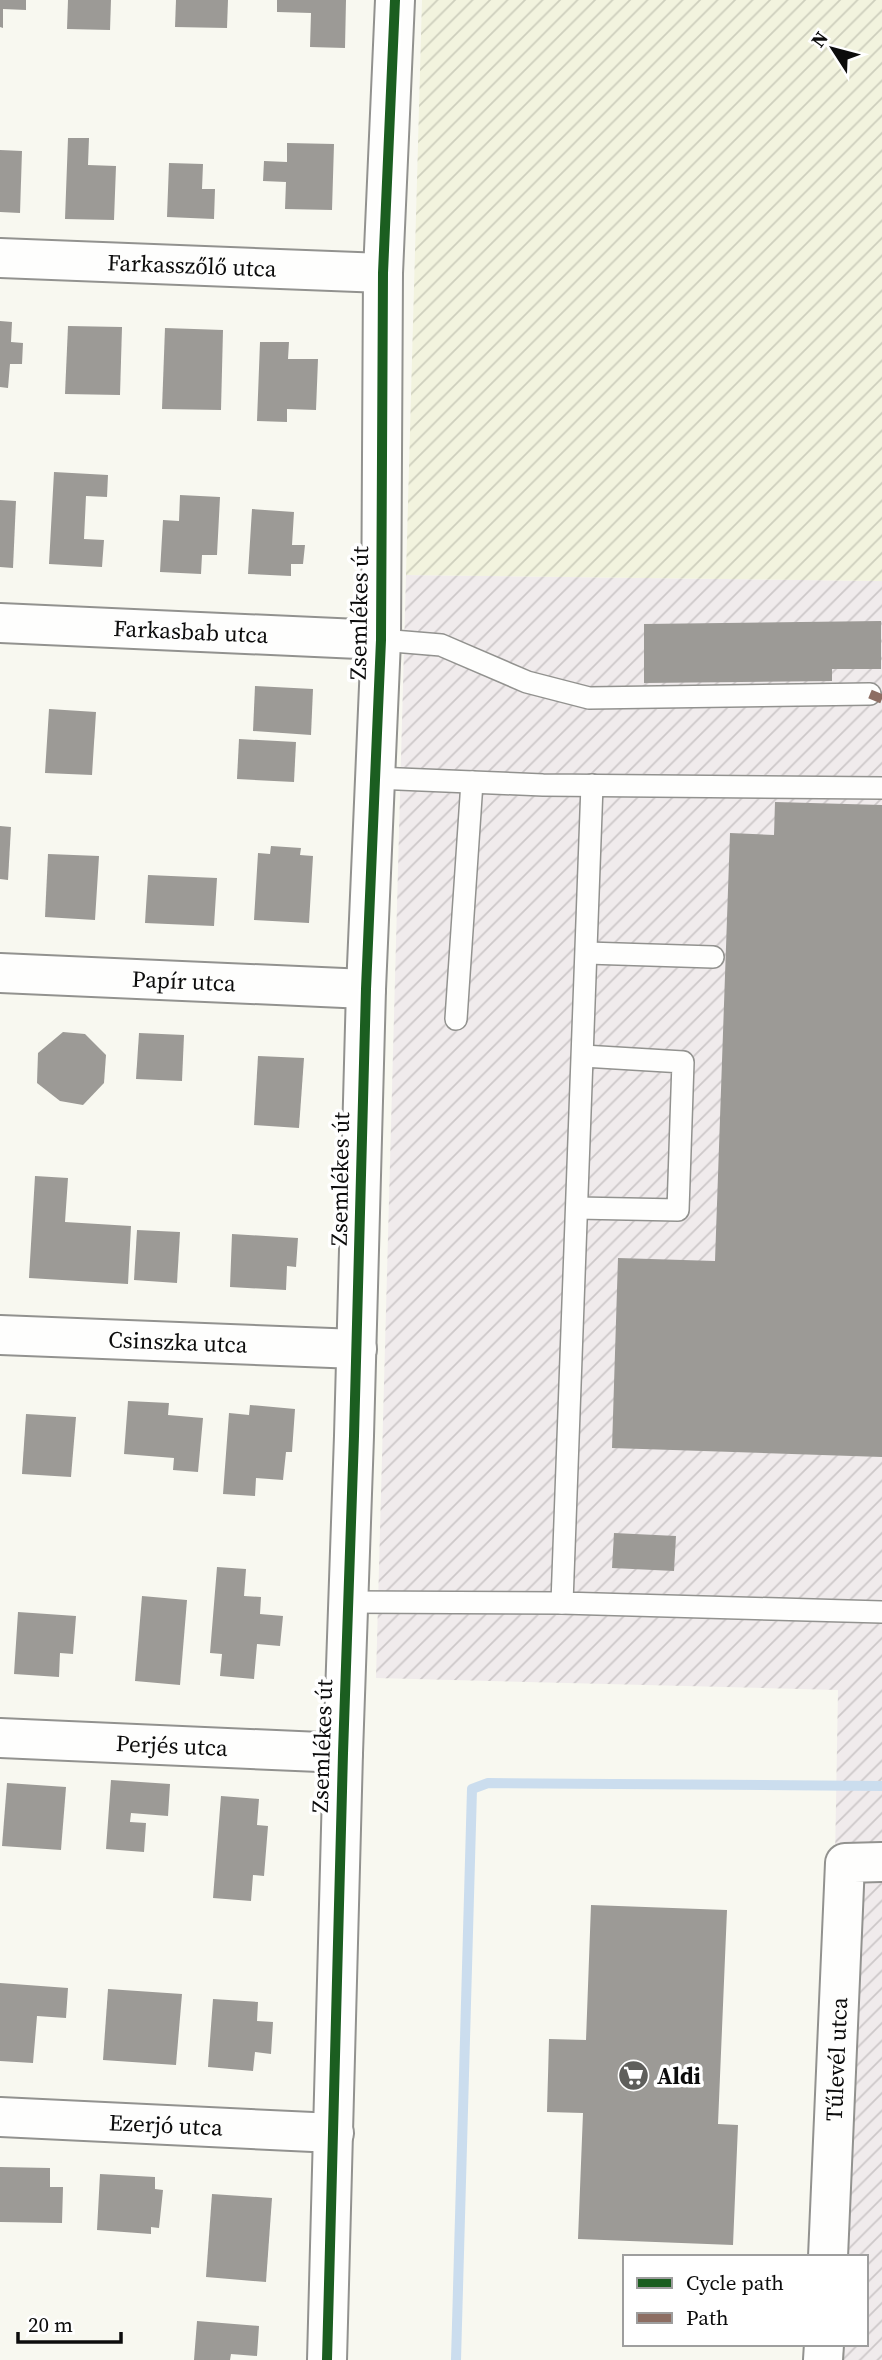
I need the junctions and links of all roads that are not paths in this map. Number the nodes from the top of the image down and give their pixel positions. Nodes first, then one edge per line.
1 (395, 0) edge
2 (0, 258) edge
3 (383, 273) junction
4 (0, 623) edge
5 (381, 640) junction
6 (870, 694) dead end
7 (375, 778) junction
8 (472, 782) junction
9 (592, 785) junction
10 (882, 788) edge
11 (587, 953) junction
12 (713, 957) dead end
13 (0, 973) edge
14 (366, 989) junction
15 (456, 1019) dead end
16 (583, 1056) junction
17 (577, 1208) junction
18 (0, 1335) edge
19 (357, 1349) junction
20 (348, 1602) junction
21 (562, 1603) junction
22 (882, 1612) edge
23 (0, 1738) edge
24 (342, 1753) junction
25 (864, 1863) edge
26 (0, 2117) edge
27 (334, 2133) junction
28 (828, 2255) edge
29 (327, 2360) edge

1 - 3 street, Zsemlékes út
2 - 3 street, Farkasszőlő utca
3 - 5 street, Zsemlékes út
4 - 5 street, Farkasbab utca
5 - 6 lane
5 - 7 street, Zsemlékes út
7 - 8 lane
7 - 14 street, Zsemlékes út
8 - 9 lane
8 - 15 lane
9 - 10 lane
9 - 11 lane
11 - 12 lane
11 - 16 lane
13 - 14 street, Papír utca
14 - 19 street, Zsemlékes út
16 - 17 lane
16 - 17 lane
17 - 21 lane
18 - 19 street, Csinszka utca
19 - 20 street, Zsemlékes út
20 - 21 lane
20 - 24 street, Zsemlékes út
21 - 22 lane
23 - 24 street, Perjés utca
24 - 27 street, Zsemlékes út
25 - 28 street, Tűlevél utca
26 - 27 street, Ezerjó utca
27 - 29 street, Zsemlékes út

